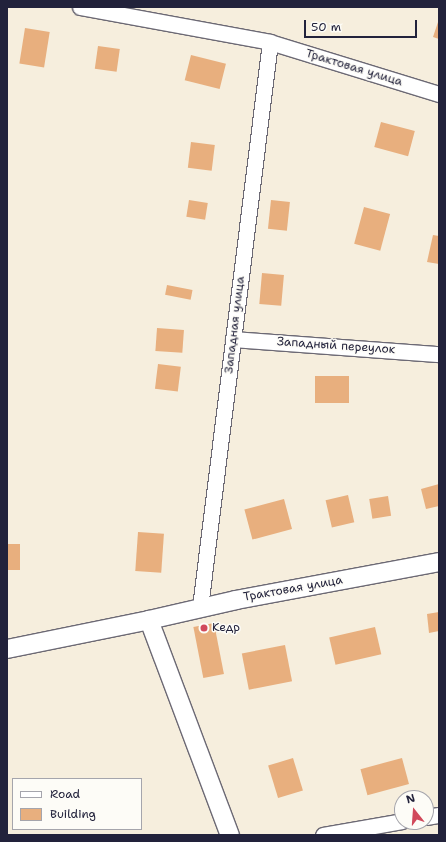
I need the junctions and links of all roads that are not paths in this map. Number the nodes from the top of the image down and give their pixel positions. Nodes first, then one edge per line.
1 (80, 7) edge
2 (270, 42) junction
3 (439, 94) edge
4 (233, 338) junction
5 (439, 354) edge
6 (439, 562) edge
7 (200, 607) junction
8 (148, 620) junction
9 (7, 649) edge
10 (394, 823) edge
11 (230, 835) edge
12 (323, 835) edge

1 - 2 street, Трактовая улица
2 - 3 street, Трактовая улица
2 - 4 street, Западная улица
4 - 5 street, Западный переулок
4 - 7 street, Западная улица
6 - 7 street, Трактовая улица
7 - 8 street, Трактовая улица
8 - 9 street, Трактовая улица
8 - 11 street
10 - 12 street

